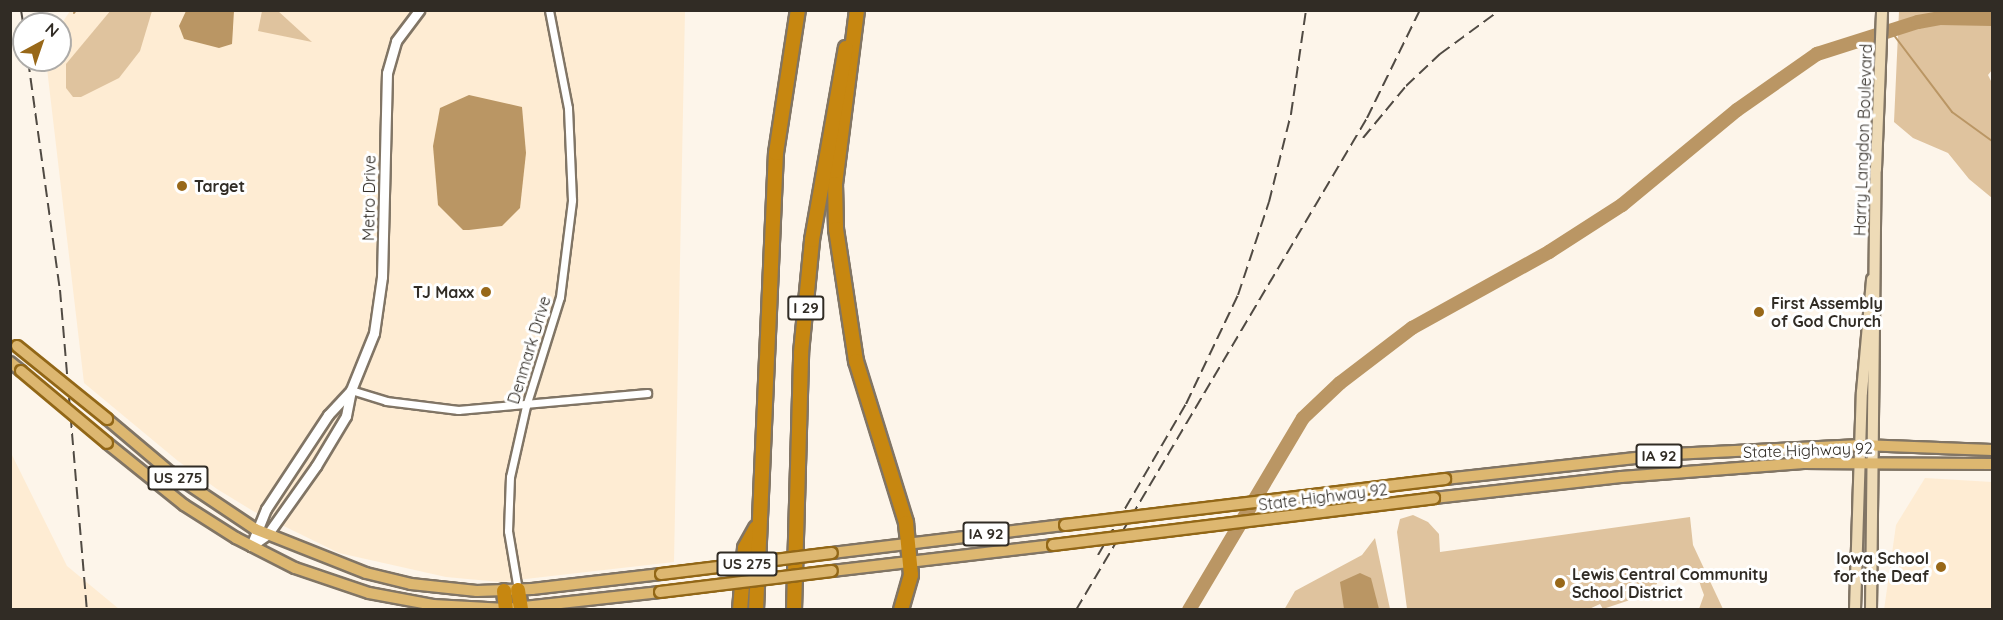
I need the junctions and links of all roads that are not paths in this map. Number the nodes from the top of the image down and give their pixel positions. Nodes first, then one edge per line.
1 (418, 10) edge
2 (549, 10) edge
3 (790, 10) edge
4 (798, 10) edge
5 (856, 10) edge
6 (1882, 10) edge
7 (792, 45) junction
8 (1875, 270) junction
9 (14, 343) edge
10 (10, 362) edge
11 (351, 390) junction
12 (647, 393) dead end
13 (526, 406) junction
14 (1861, 445) junction
15 (1874, 445) junction
16 (1992, 450) edge
17 (1859, 462) junction
18 (1874, 462) junction
19 (1992, 464) edge
20 (758, 524) junction
21 (255, 529) junction
22 (267, 535) junction
23 (908, 544) junction
24 (252, 546) junction
25 (909, 561) junction
26 (511, 590) junction
27 (513, 609) edge
28 (740, 609) edge
29 (756, 609) edge
30 (794, 609) edge
31 (901, 609) edge
32 (1855, 609) edge
33 (1871, 609) edge

1 - 11 street, Metro Drive
2 - 13 street, Denmark Drive
3 - 7 highway
4 - 7 highway, I 29
5 - 23 highway
5 - 30 highway, I 29
6 - 8 main road, Harry Langdon Boulevard
7 - 20 highway, I 29
8 - 14 main road, Harry Langdon Boulevard
8 - 15 main road, Harry Langdon Boulevard
9 - 21 main road, US 275, bridge
10 - 24 main road, US 275, bridge
11 - 13 street
11 - 21 street, Metro Drive
11 - 22 street, Metro Drive
12 - 13 street
13 - 26 street, Denmark Drive
14 - 15 main road, State Highway 92 / IA 92
14 - 17 main road, Harry Langdon Boulevard
14 - 23 main road, State Highway 92 / IA 92, bridge
15 - 16 main road, State Highway 92 / IA 92
15 - 18 main road, Harry Langdon Boulevard
17 - 18 main road, State Highway 92 / IA 92
17 - 25 main road, State Highway 92 / IA 92, bridge
17 - 32 main road, Harry Langdon Boulevard
18 - 19 main road, State Highway 92 / IA 92
18 - 33 main road, Harry Langdon Boulevard
20 - 28 highway
20 - 29 highway, I 29
21 - 22 main road, US 275
21 - 24 street, Metro Drive
22 - 24 street, Metro Drive
22 - 26 main road, US 275
23 - 25 highway
23 - 26 main road, State Highway 92 / US 275, bridge
24 - 27 main road, US 275
25 - 27 main road, State Highway 92 / IA 92, bridge
25 - 31 highway
26 - 27 highway

